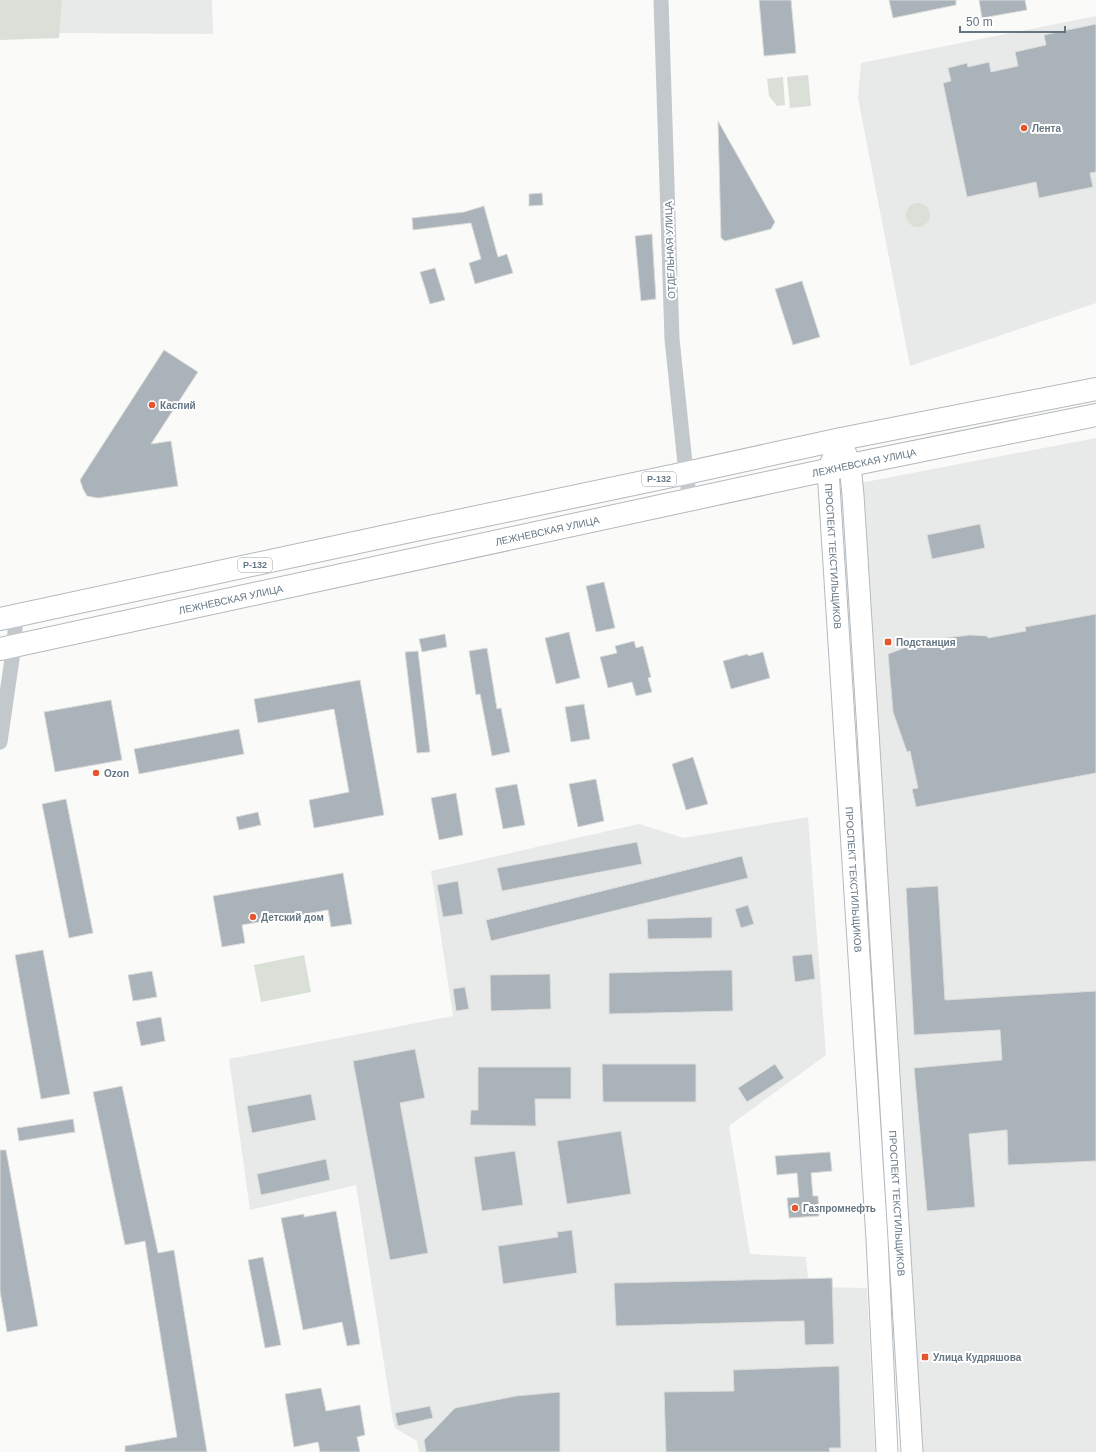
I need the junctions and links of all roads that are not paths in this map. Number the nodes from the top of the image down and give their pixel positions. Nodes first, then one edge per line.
1 (661, 0) edge
2 (1096, 389) edge
3 (1096, 415) edge
4 (841, 439) junction
5 (850, 465) junction
6 (828, 470) junction
7 (686, 473) junction
8 (690, 500) junction
9 (8, 618) edge
10 (7, 647) edge
11 (0, 742) edge
12 (887, 1452) edge
13 (912, 1452) edge

1 - 7 street, ОТДЕЛЬНАЯ УЛИЦА
2 - 4 highway, Р-132
3 - 5 highway, ЛЕЖНЕВСКАЯ УЛИЦА
4 - 5 main road, ПРОСПЕКТ ТЕКСТИЛЬЩИКОВ
4 - 6 main road, ПРОСПЕКТ ТЕКСТИЛЬЩИКОВ
4 - 7 highway, Р-132
5 - 6 highway, ЛЕЖНЕВСКАЯ УЛИЦА
5 - 13 main road, ПРОСПЕКТ ТЕКСТИЛЬЩИКОВ
6 - 8 highway, ЛЕЖНЕВСКАЯ УЛИЦА
6 - 12 main road, ПРОСПЕКТ ТЕКСТИЛЬЩИКОВ
7 - 8 street, ОТДЕЛЬНАЯ УЛИЦА
7 - 9 highway, Р-132
8 - 10 highway, ЛЕЖНЕВСКАЯ УЛИЦА
9 - 10 street
10 - 11 street

